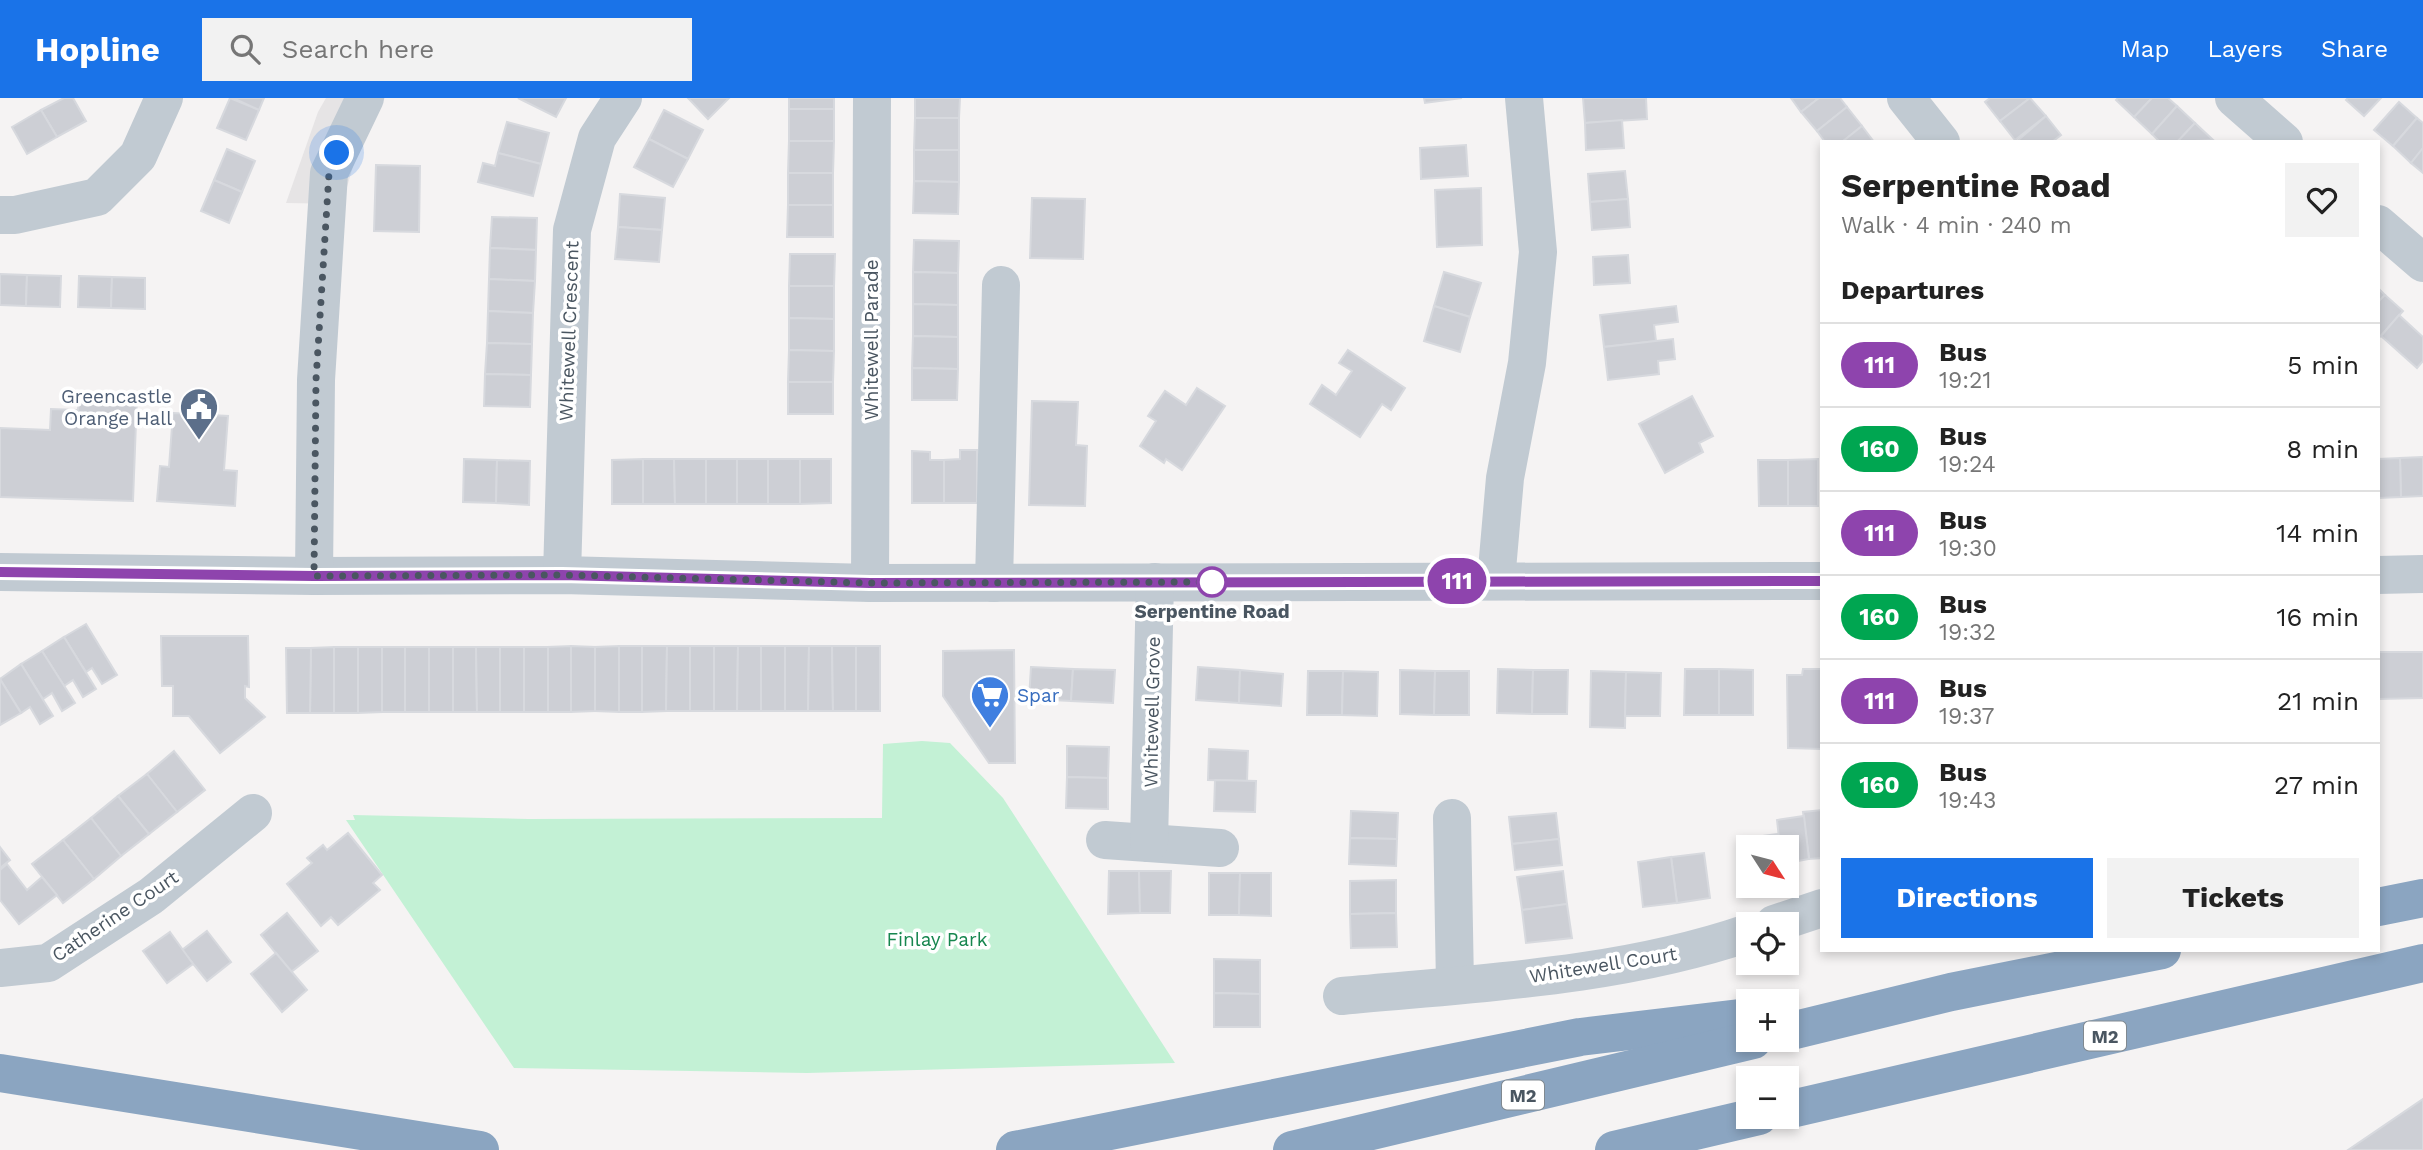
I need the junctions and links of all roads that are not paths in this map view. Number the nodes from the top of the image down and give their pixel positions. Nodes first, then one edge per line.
1 (164, 98) edge
2 (365, 98) edge
3 (623, 98) edge
4 (872, 98) edge
5 (1524, 98) edge
6 (1906, 98) edge
7 (2234, 98) edge
8 (1939, 140) edge
9 (2282, 140) edge
10 (0, 215) edge
11 (2380, 227) edge
12 (2423, 263) edge
13 (1001, 285) dead end
14 (0, 572) edge
15 (2423, 574) edge
16 (562, 575) junction
17 (2380, 575) edge
18 (314, 576) junction
19 (1496, 581) junction
20 (1820, 581) edge
21 (1155, 582) junction
22 (870, 583) junction
23 (994, 583) junction
24 (253, 813) dead end
25 (1452, 818) dead end
26 (1105, 839) dead end
27 (1149, 843) junction
28 (1220, 848) dead end
29 (2423, 898) edge
30 (2380, 907) edge
31 (1820, 909) edge
32 (1799, 916) edge
33 (1736, 937) edge
34 (2151, 952) edge
35 (2423, 963) edge
36 (0, 968) edge
37 (1455, 985) junction
38 (1951, 992) junction
39 (1342, 996) dead end
40 (1799, 1011) edge
41 (1736, 1018) edge
42 (1799, 1029) edge
43 (1736, 1044) edge
44 (0, 1073) edge
45 (1799, 1107) edge
46 (1736, 1121) edge
47 (480, 1150) edge
48 (1015, 1150) edge
49 (1292, 1150) edge
50 (1614, 1150) edge

1 - 10 street
2 - 18 street
3 - 16 street, Whitewell Crescent
4 - 22 street, Whitewell Parade
5 - 19 street
6 - 8 street
7 - 9 street
11 - 12 street
13 - 23 street
14 - 18 street
15 - 17 street
16 - 18 street
16 - 22 street
19 - 20 street
19 - 21 street
21 - 23 street
21 - 27 street, Whitewell Grove
22 - 23 street
24 - 36 street, Catherine Court
25 - 37 street
26 - 27 street
27 - 28 street
29 - 30 highway
31 - 32 street
33 - 37 street, Whitewell Court
34 - 38 highway
35 - 45 highway, M2
37 - 39 street, Whitewell Court
38 - 40 highway
38 - 42 highway
41 - 48 highway
43 - 49 highway, M2
44 - 47 highway
46 - 50 highway

